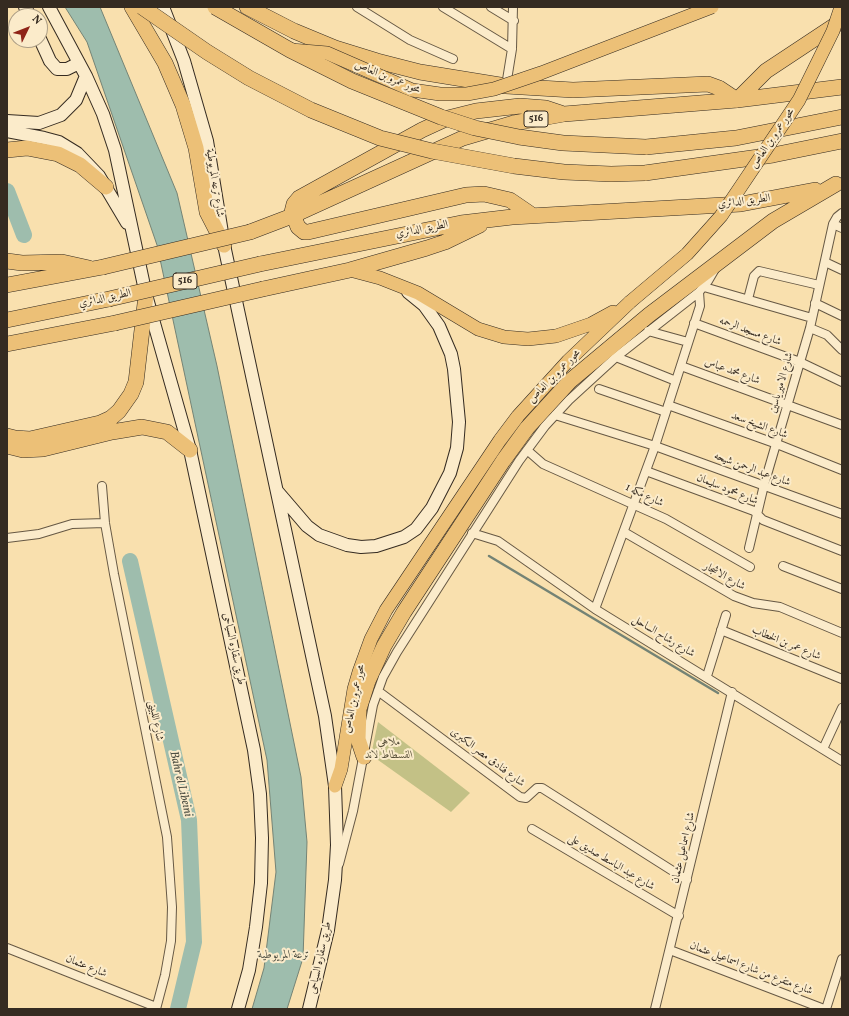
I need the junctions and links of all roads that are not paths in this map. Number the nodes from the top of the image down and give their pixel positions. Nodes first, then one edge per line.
1 (49, 7) edge
2 (132, 7) edge
3 (142, 7) edge
4 (163, 7) edge
5 (215, 7) edge
6 (247, 7) edge
7 (357, 7) edge
8 (443, 7) edge
9 (491, 7) edge
10 (513, 7) edge
11 (712, 7) edge
12 (841, 7) edge
13 (842, 20) edge
14 (514, 21) junction
15 (44, 48) edge
16 (512, 49) junction
17 (290, 50) junction
18 (453, 59) dead end
19 (80, 63) junction
20 (86, 76) junction
21 (506, 86) junction
22 (842, 87) edge
23 (737, 100) junction
24 (564, 114) junction
25 (842, 117) edge
26 (7, 121) edge
27 (7, 131) edge
28 (842, 141) edge
29 (7, 150) edge
30 (839, 183) edge
31 (106, 187) junction
32 (842, 213) edge
33 (532, 215) junction
34 (292, 216) junction
35 (492, 219) junction
36 (833, 224) junction
37 (842, 228) edge
38 (133, 233) junction
39 (224, 245) junction
40 (7, 261) edge
41 (825, 262) junction
42 (717, 263) junction
43 (97, 268) junction
44 (350, 270) junction
45 (842, 270) edge
46 (393, 283) junction
47 (7, 285) edge
48 (819, 285) junction
49 (702, 290) junction
50 (146, 295) junction
51 (748, 299) junction
52 (630, 302) junction
53 (815, 303) junction
54 (842, 316) edge
55 (812, 318) junction
56 (7, 320) edge
57 (694, 323) junction
58 (810, 328) junction
59 (648, 331) junction
60 (688, 342) junction
61 (9, 345) edge
62 (842, 350) edge
63 (616, 357) junction
64 (800, 362) junction
65 (250, 363) joint
66 (681, 366) junction
67 (676, 381) junction
68 (842, 382) edge
69 (599, 389) dead end
70 (788, 404) junction
71 (667, 408) junction
72 (555, 415) junction
73 (842, 425) edge
74 (7, 436) edge
75 (776, 444) junction
76 (7, 446) edge
77 (655, 446) junction
78 (190, 450) junction
79 (527, 450) junction
80 (842, 470) edge
81 (646, 471) junction
82 (764, 485) junction
83 (102, 486) dead end
84 (276, 490) junction
85 (634, 504) junction
86 (757, 514) junction
87 (842, 514) edge
88 (105, 523) junction
89 (624, 532) junction
90 (472, 534) junction
91 (7, 538) edge
92 (749, 548) dead end
93 (842, 551) edge
94 (783, 566) dead end
95 (750, 567) dead end
96 (842, 589) edge
97 (596, 609) junction
98 (726, 615) dead end
99 (721, 630) junction
100 (842, 633) edge
101 (707, 676) junction
102 (842, 679) edge
103 (378, 691) junction
104 (732, 692) junction
105 (842, 708) edge
106 (822, 749) junction
107 (364, 757) junction
108 (842, 761) edge
109 (335, 786) junction
110 (532, 829) dead end
111 (335, 880) junction
112 (687, 880) junction
113 (679, 916) junction
114 (7, 948) edge
115 (670, 950) junction
116 (842, 959) edge
117 (156, 1008) edge
118 (658, 1008) edge
119 (238, 1009) edge
120 (309, 1009) edge
121 (825, 1009) edge

1 - 19 main road
2 - 39 highway
3 - 28 highway, bridge
4 - 39 main road, شارع ترعه المريوطية
5 - 17 highway, 516, bridge
6 - 21 highway
7 - 18 street
8 - 16 street
9 - 14 street
10 - 14 street
11 - 17 main road, محور عمرو بن العاص, bridge
12 - 52 main road, محور عمرو بن العاص, bridge
13 - 23 highway
14 - 16 street
15 - 19 main road
16 - 21 street
17 - 25 highway, 516, bridge
19 - 20 main road
20 - 26 main road
20 - 38 main road
21 - 23 highway
22 - 23 highway, 516
23 - 24 highway, 516
24 - 34 highway, 516
24 - 34 highway
27 - 31 main road
29 - 31 highway
30 - 33 highway, الطريق الدائري / 516
30 - 42 highway
31 - 38 main road
32 - 36 street
33 - 34 highway
33 - 35 highway, الطريق الدائري / 516
34 - 43 highway, 516, bridge
35 - 44 highway
35 - 56 highway, الطريق الدائري / 516, bridge
36 - 37 street
36 - 41 street, شارع الامير ياسين
38 - 50 main road
39 - 65 main road, شارع ترعه المريوطية
40 - 43 highway
41 - 45 street
41 - 48 street, شارع الامير ياسين
42 - 49 street
42 - 107 highway
43 - 47 highway, 516
44 - 46 main road
44 - 61 highway, bridge
46 - 52 main road
46 - 84 main road
48 - 51 street
48 - 53 street, شارع الامير ياسين
49 - 51 street
49 - 57 street
49 - 59 street
50 - 74 highway
50 - 78 main road, طريق سقاره السياحى
51 - 55 street
52 - 109 main road, محور عمرو بن العاص
53 - 54 street
53 - 55 street, شارع الامير ياسين
55 - 58 street, شارع الامير ياسين
57 - 60 street
57 - 64 street, شارع مسجد الرحمه
58 - 62 street
58 - 64 street, شارع الامير ياسين
59 - 60 street
59 - 63 street
60 - 66 street
63 - 67 street
63 - 72 street
64 - 68 street, شارع مسجد الرحمه
64 - 70 street, شارع الامير ياسين
65 - 84 main road, طريق سقاره السياحى
66 - 67 street
66 - 70 street, شارع محمد عباس
67 - 71 street
69 - 71 street
70 - 73 street, شارع محمد عباس
70 - 75 street, شارع الامير ياسين
71 - 75 street, شارع الشيخ سعد
71 - 77 street
72 - 77 street
72 - 79 street
75 - 80 street, شارع الشيخ سعد
75 - 82 street, شارع الامير ياسين
76 - 78 highway
77 - 81 street
77 - 82 street, شارع عبد الرحمن شيحه
78 - 119 main road, طريق سقاره السياحى
79 - 85 street, شارع مكه 1
79 - 90 street
81 - 85 street
81 - 86 street, شارع محمود سليمان
82 - 86 street, شارع الامير ياسين
82 - 87 street, شارع عبد الرحمن شيحه
83 - 88 street, شارع اللبينى
84 - 109 main road, طريق سقاره السياحى
85 - 89 street
85 - 95 street, شارع مكه 1
86 - 92 street, شارع الامير ياسين
86 - 93 street, شارع محمود سليمان
88 - 91 street
88 - 117 street, شارع اللبينى
89 - 97 street
89 - 100 street, شارع الاشجار
90 - 97 street, شارع رشاح الساحل
90 - 103 street
94 - 96 street
97 - 101 street, شارع رشاح الساحل
98 - 99 street
99 - 101 street
99 - 102 street, شارع عمر بن الخطاب
101 - 104 street, شارع رشاح الساحل
103 - 107 street
103 - 112 street, شارع فنادق مصر الكبرى
104 - 106 street, شارع رشاح الساحل
104 - 112 street, شارع اسماعيل عثمان
105 - 106 street
106 - 108 street, شارع رشاح الساحل
107 - 111 street
109 - 111 main road, طريق سقاره السياحى
110 - 113 street, شارع عبد الباسط صديق على
111 - 120 main road, طريق سقاره السياحى
112 - 113 street, شارع اسماعيل عثمان
113 - 115 street, شارع اسماعيل عثمان
114 - 117 street, شارع عثمان
115 - 118 street, شارع اسماعيل عثمان
115 - 121 street, شارع متفرع من شارع اسماعيل عثمان
116 - 121 street

